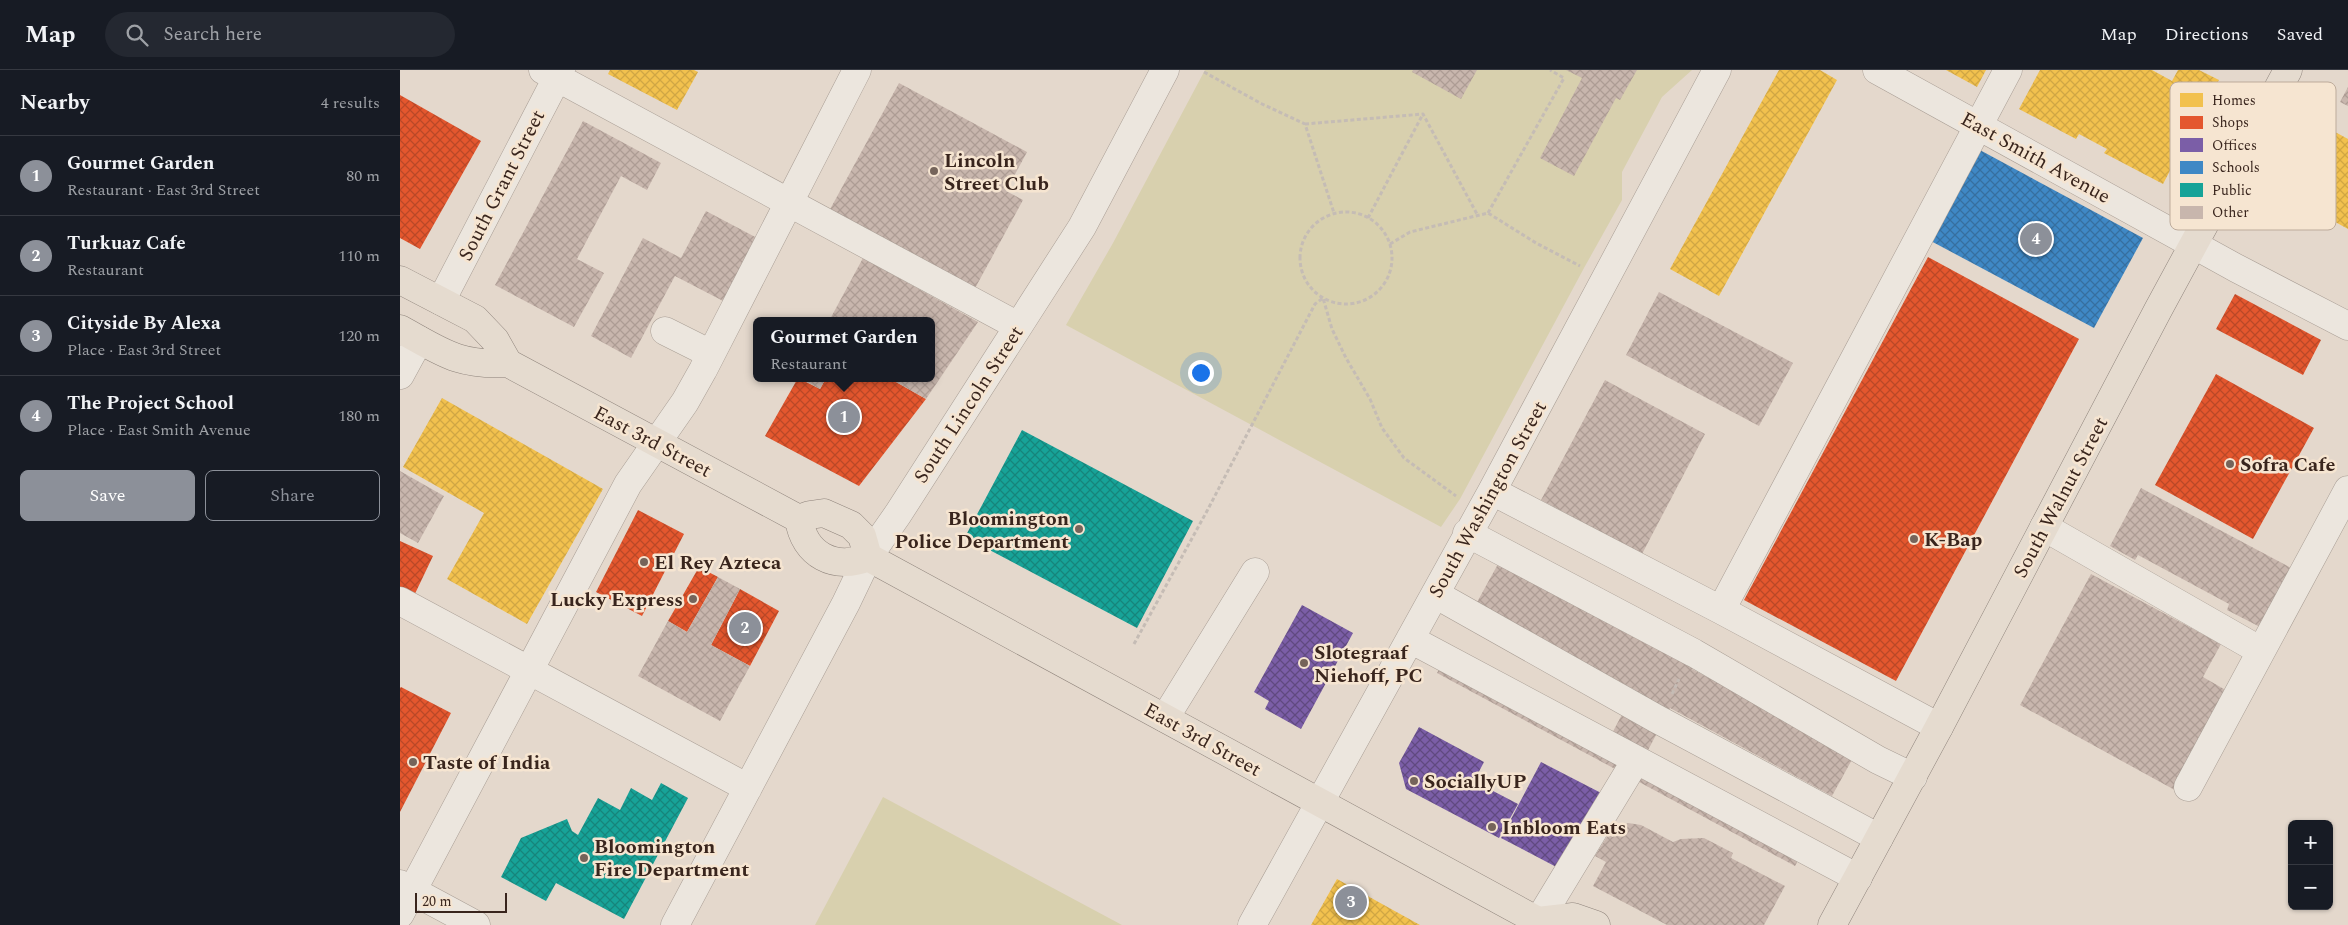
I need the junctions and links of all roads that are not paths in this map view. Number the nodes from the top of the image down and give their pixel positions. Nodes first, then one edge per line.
1 (857, 70) edge
2 (1165, 70) edge
3 (1717, 70) edge
4 (1877, 70) edge
5 (2008, 70) edge
6 (2288, 70) edge
7 (553, 73) edge
8 (2282, 82) edge
9 (1978, 124) junction
10 (791, 202) junction
11 (2202, 230) edge
12 (2194, 245) junction
13 (400, 280) edge
14 (441, 301) junction
15 (1018, 326) junction
16 (2348, 326) edge
17 (665, 331) dead end
18 (410, 334) edge
19 (711, 354) junction
20 (508, 362) junction
21 (400, 375) edge
22 (657, 443) junction
23 (2348, 490) edge
24 (1480, 512) junction
25 (799, 519) junction
26 (2044, 527) junction
27 (868, 557) junction
28 (1255, 572) dead end
29 (1435, 594) junction
30 (400, 601) edge
31 (1721, 610) junction
32 (1410, 639) junction
33 (2261, 651) junction
34 (530, 670) junction
35 (1165, 718) junction
36 (1940, 727) junction
37 (1636, 760) junction
38 (1913, 777) junction
39 (748, 788) junction
40 (2188, 788) dead end
41 (1318, 802) junction
42 (1880, 838) junction
43 (1858, 878) junction
44 (404, 896) edge
45 (1538, 924) edge
46 (476, 925) edge
47 (675, 925) edge
48 (1252, 925) edge
49 (1596, 925) edge
50 (1832, 925) edge

1 - 10 street
2 - 15 street, South Lincoln Street
3 - 24 street, South Washington Street
4 - 9 street, East Smith Avenue
5 - 9 street
6 - 8 main road, South Walnut Street
7 - 10 street
7 - 14 street, South Grant Street
9 - 12 street, East Smith Avenue
9 - 31 street
10 - 15 street
10 - 19 street
11 - 12 main road, South Walnut Street
12 - 16 street, East Smith Avenue
12 - 26 main road, South Walnut Street
13 - 14 main road
14 - 20 main road
15 - 27 street, South Lincoln Street
17 - 19 street
18 - 20 main road
18 - 21 street
19 - 22 street
20 - 22 main road, East 3rd Street
22 - 25 main road, East 3rd Street
22 - 34 street
23 - 33 street
24 - 29 street, South Washington Street
24 - 31 street
24 - 38 street
25 - 27 main road
25 - 27 main road
26 - 33 street
26 - 36 main road, South Walnut Street
27 - 35 main road, East 3rd Street
27 - 39 street, South Lincoln Street
28 - 35 street
29 - 32 street, South Washington Street
29 - 42 street
30 - 34 street
31 - 36 street
32 - 37 street
32 - 41 street, South Washington Street
33 - 40 street
34 - 39 street
34 - 44 street
35 - 41 main road, East 3rd Street
36 - 38 main road, South Walnut Street
37 - 43 street
37 - 45 street
38 - 42 main road, South Walnut Street
39 - 47 street, South Lincoln Street
41 - 45 main road, East 3rd Street
41 - 48 street, South Washington Street
42 - 43 main road, South Walnut Street
43 - 50 main road, South Walnut Street
44 - 46 street
45 - 49 main road

